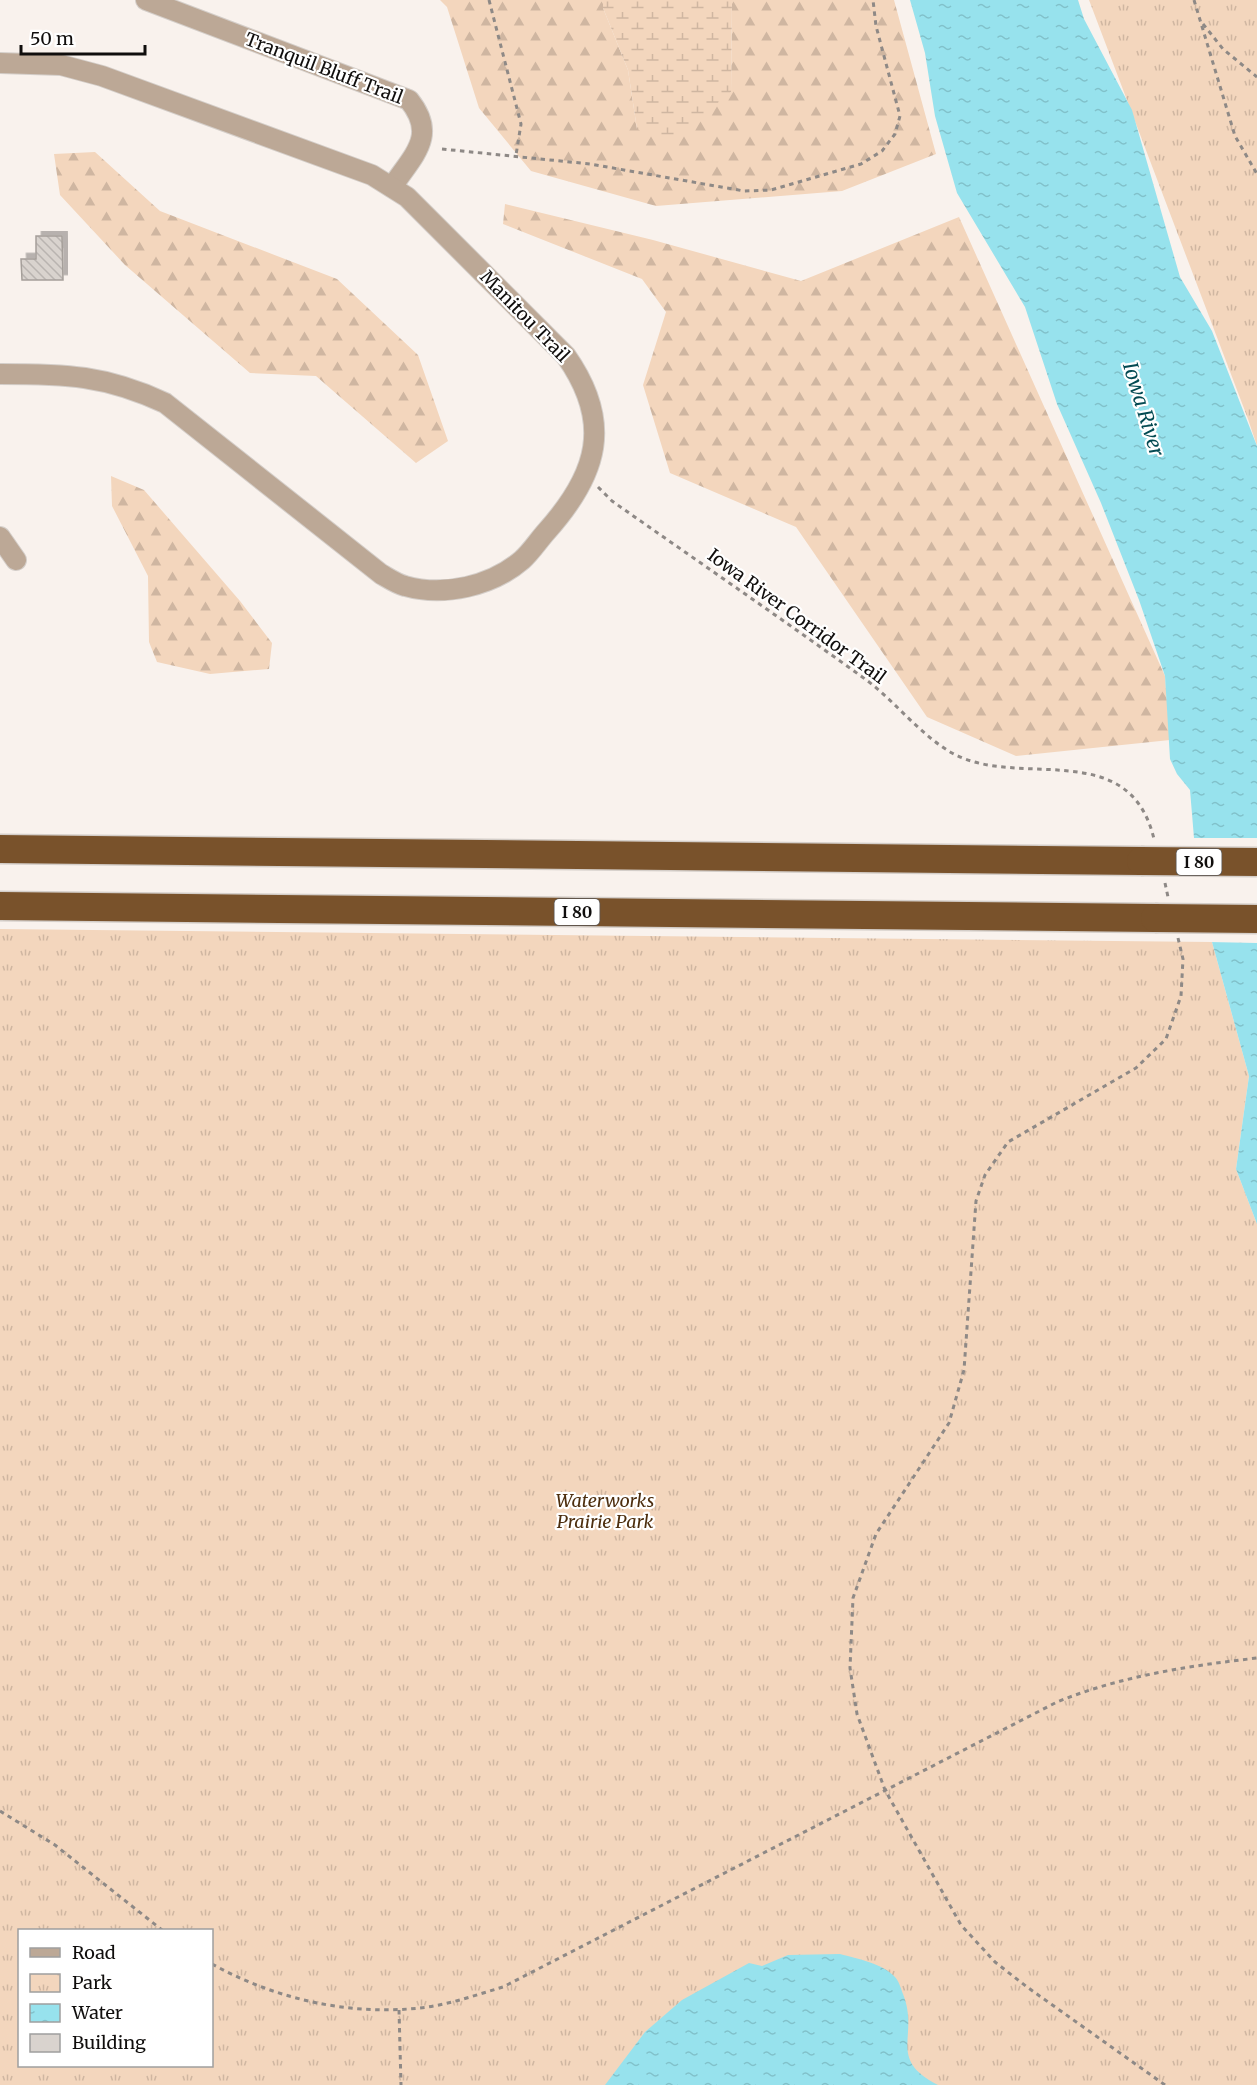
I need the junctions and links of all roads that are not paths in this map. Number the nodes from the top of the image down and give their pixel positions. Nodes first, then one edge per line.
1 (146, 0) edge
2 (0, 63) edge
3 (392, 187) junction
4 (0, 374) edge
5 (0, 537) edge
6 (16, 560) dead end
7 (0, 849) edge
8 (1257, 862) edge
9 (0, 906) edge
10 (1257, 919) edge

1 - 3 street, Tranquil Bluff Trail
2 - 3 street, Manitou Trail
3 - 4 street, Manitou Trail
5 - 6 street
7 - 8 highway, I 80, bridge
9 - 10 highway, I 80, bridge

